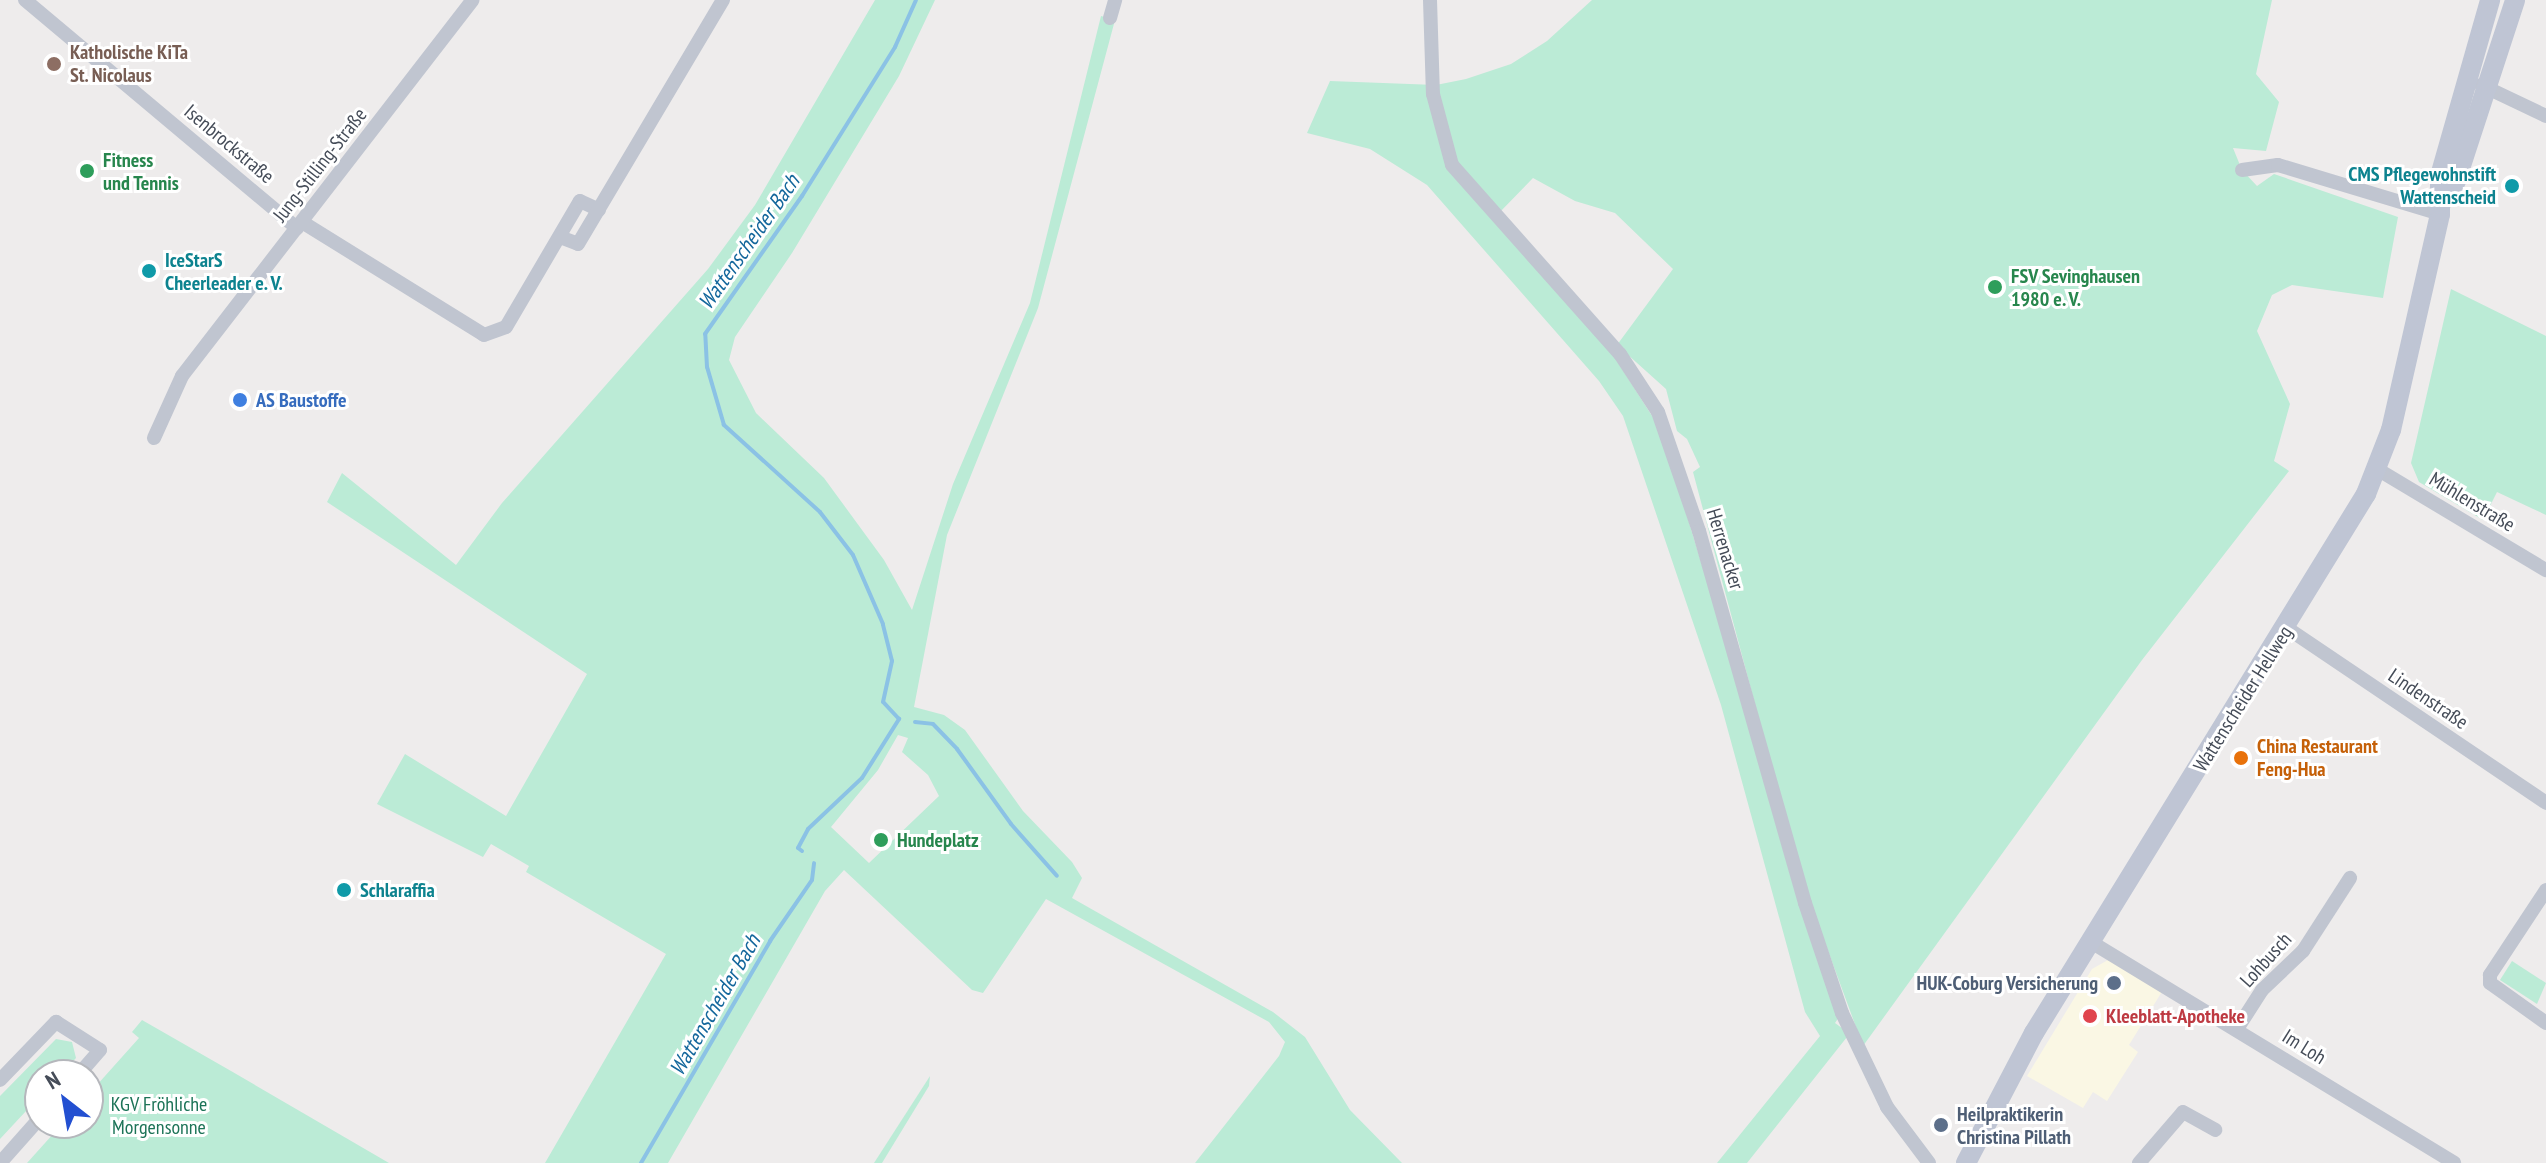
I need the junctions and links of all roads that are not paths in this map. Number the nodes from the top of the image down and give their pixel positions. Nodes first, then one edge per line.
1 (25, 0) edge
2 (473, 0) edge
3 (723, 0) edge
4 (1115, 0) edge
5 (1430, 0) edge
6 (2490, 0) edge
7 (2515, 0) edge
8 (1110, 18) dead end
9 (2475, 83) junction
10 (2546, 116) edge
11 (2242, 170) dead end
12 (2441, 208) junction
13 (300, 225) junction
14 (154, 438) dead end
15 (2377, 469) junction
16 (2546, 570) edge
17 (2287, 628) junction
18 (2546, 803) edge
19 (2350, 878) dead end
20 (2546, 890) edge
21 (2091, 942) junction
22 (2546, 1023) edge
23 (2237, 1029) junction
24 (92, 1059) edge
25 (0, 1080) edge
26 (2215, 1130) dead end
27 (24, 1136) edge
28 (1919, 1161) edge
29 (0, 1163) edge
30 (1966, 1163) edge
31 (2139, 1163) edge
32 (2454, 1163) edge

1 - 13 street, Isenbrockstraße
2 - 13 street, Jung-Stilling-Straße
3 - 13 street, Isenbrockstraße
4 - 8 street
5 - 28 street, Herrenacker
6 - 9 main road, Wattenscheider Hellweg
7 - 9 main road, Wattenscheider Hellweg
9 - 10 street
9 - 12 main road, Wattenscheider Hellweg
11 - 12 street
12 - 15 main road, Wattenscheider Hellweg
13 - 14 street, Jung-Stilling-Straße
15 - 16 street, Mühlenstraße
15 - 17 main road, Wattenscheider Hellweg
17 - 18 street, Lindenstraße
17 - 21 main road, Wattenscheider Hellweg
19 - 23 street, Lohbusch
20 - 22 street
21 - 23 street, Im Loh
21 - 30 main road, Wattenscheider Hellweg
23 - 32 street, Im Loh
24 - 25 street
26 - 31 street
27 - 29 street

